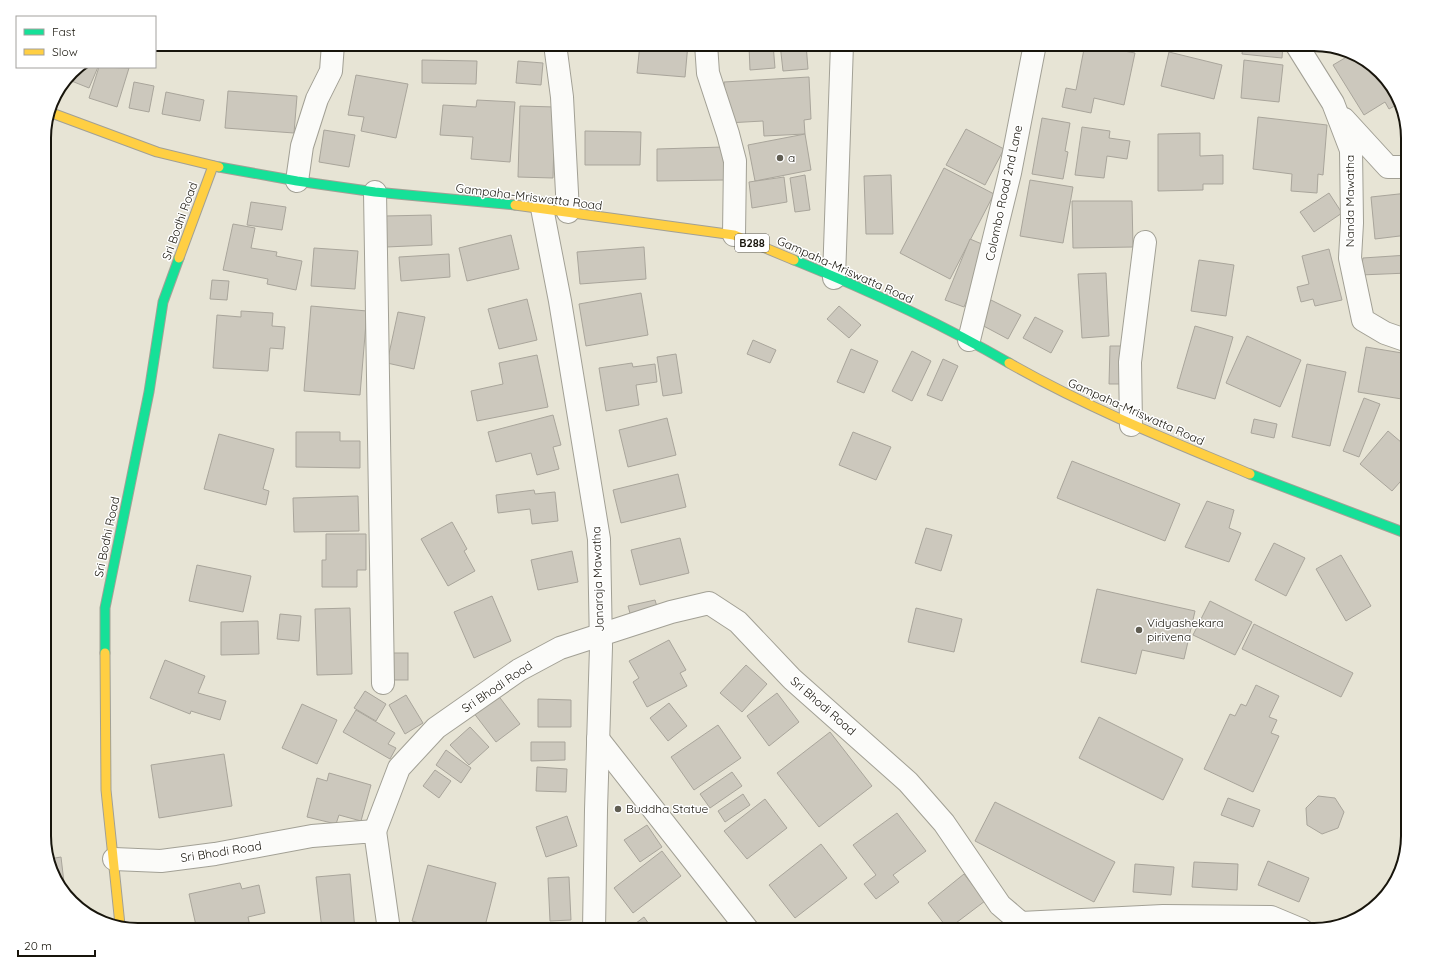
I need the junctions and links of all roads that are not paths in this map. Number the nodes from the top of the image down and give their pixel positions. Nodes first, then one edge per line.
1 (332, 51) edge
2 (556, 51) edge
3 (706, 51) edge
4 (842, 51) edge
5 (1034, 51) edge
6 (1300, 51) edge
7 (1336, 111) junction
8 (55, 114) edge
9 (213, 166) junction
10 (1401, 167) edge
11 (297, 181) junction
12 (375, 192) junction
13 (542, 208) junction
14 (568, 212) junction
15 (734, 235) junction
16 (1145, 242) dead end
17 (834, 278) junction
18 (1401, 339) edge
19 (969, 340) junction
20 (1131, 424) junction
21 (1401, 531) edge
22 (601, 635) junction
23 (383, 683) dead end
24 (598, 739) junction
25 (376, 831) junction
26 (114, 859) junction
27 (120, 921) edge
28 (388, 923) edge
29 (594, 923) edge
30 (743, 923) edge
31 (1021, 923) edge
32 (1021, 923) edge
33 (1285, 923) edge

1 - 11 street
2 - 14 street
3 - 15 street
4 - 17 street
5 - 19 street, Colombo Road 2nd Lane
6 - 7 street, Nanda Mawatha
7 - 10 street
7 - 18 street, Nanda Mawatha
8 - 9 main road, Gampaha-Mriswatta Road / B288
9 - 11 main road, Gampaha-Mriswatta Road / B288
9 - 26 main road, Sri Bodhi Road
11 - 12 main road, Gampaha-Mriswatta Road / B288
12 - 13 main road, Gampaha-Mriswatta Road / B288
12 - 23 street
13 - 14 main road, Gampaha-Mriswatta Road / B288
13 - 22 street, Janaraja Mawatha
14 - 15 main road, Gampaha-Mriswatta Road / B288
15 - 17 main road, Gampaha-Mriswatta Road / B288
16 - 20 street
17 - 19 main road, Gampaha-Mriswatta Road / B288
19 - 20 main road, Gampaha-Mriswatta Road / B288
20 - 21 main road, Gampaha-Mriswatta Road / B288
22 - 24 street, Janaraja Mawatha
22 - 25 street, Sri Bhodi Road
22 - 31 street, Sri Bhodi Road
24 - 29 street, Janaraja Mawatha
24 - 30 street
25 - 26 street, Sri Bhodi Road
25 - 28 street, Sri Bhodi Road
26 - 27 main road, Sri Bodhi Road
32 - 33 street, Sri Bhodi Road

